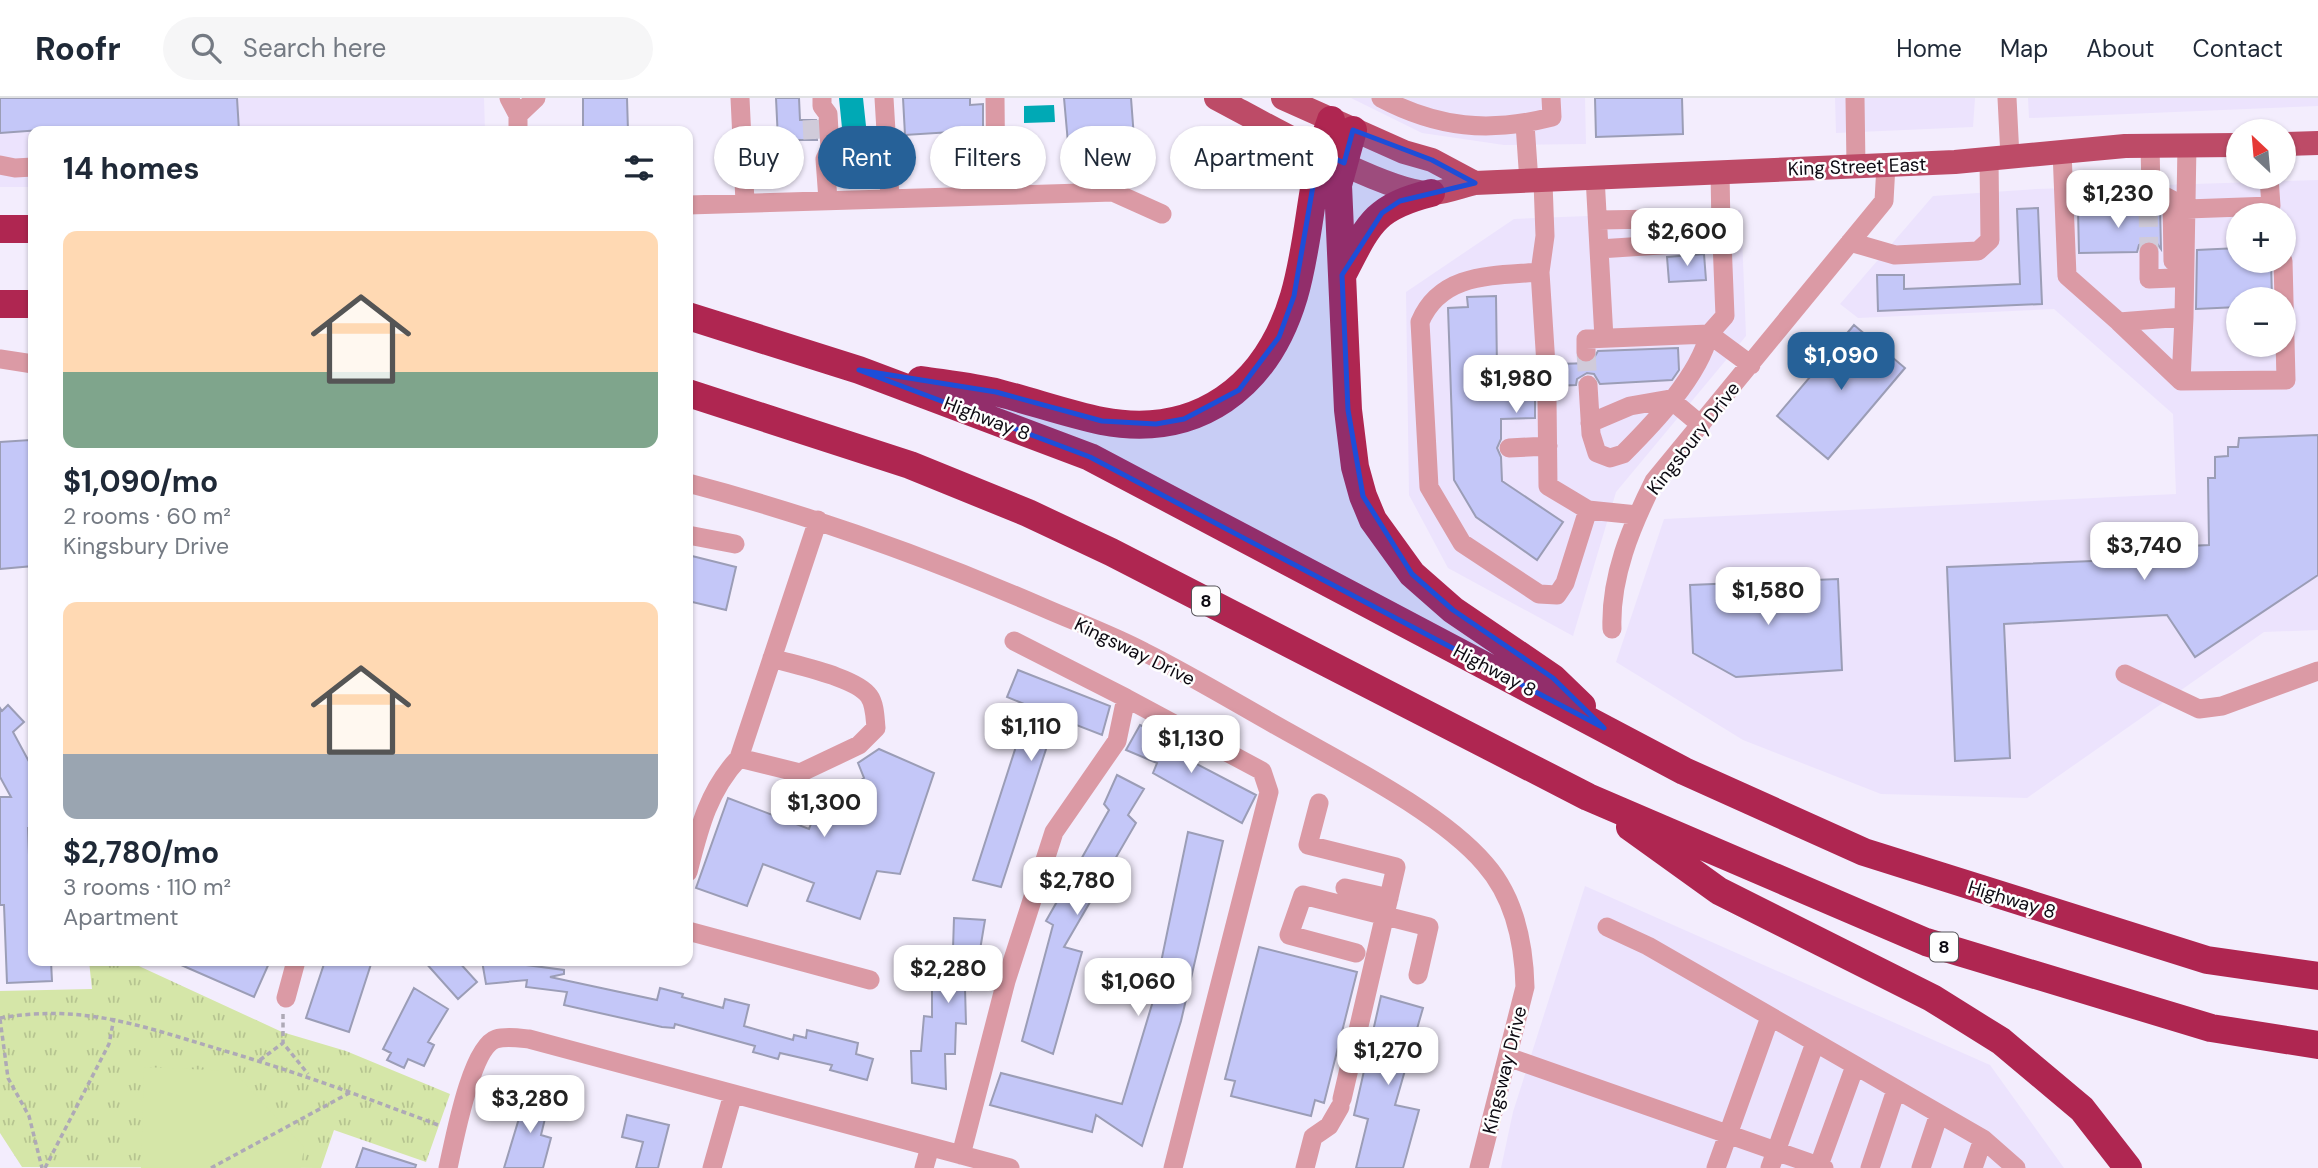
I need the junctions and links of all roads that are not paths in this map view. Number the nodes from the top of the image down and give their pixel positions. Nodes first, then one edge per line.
1 (536, 98) edge
2 (740, 98) edge
3 (884, 98) edge
4 (995, 98) edge
5 (1216, 98) edge
6 (1283, 98) edge
7 (1381, 98) edge
8 (1551, 98) edge
9 (1855, 98) edge
10 (2007, 98) edge
11 (818, 108) edge
12 (515, 115) edge
13 (1525, 124) junction
14 (1342, 125) junction
15 (829, 126) tunnel mouth
16 (1271, 126) edge
17 (1338, 138) edge
18 (813, 140) tunnel mouth
19 (2318, 142) edge
20 (2296, 143) edge
21 (2187, 145) junction
22 (2226, 145) edge
23 (2150, 146) junction
24 (818, 148) edge
25 (2062, 151) junction
26 (2000, 158) junction
27 (1338, 160) edge
28 (0, 165) edge
29 (1886, 165) junction
30 (1856, 166) junction
31 (28, 167) edge
32 (1720, 171) junction
33 (1595, 177) junction
34 (1536, 182) junction
35 (1475, 183) junction
36 (1338, 185) edge
37 (827, 189) edge
38 (1323, 189) edge
39 (1432, 193) junction
40 (996, 195) junction
41 (890, 198) junction
42 (828, 200) junction
43 (745, 202) junction
44 (693, 205) edge
45 (2187, 209) junction
46 (2226, 210) edge
47 (1162, 214) dead end
48 (1721, 218) junction
49 (1598, 220) junction
50 (0, 229) edge
51 (28, 229) edge
52 (1689, 231) junction
53 (1657, 233) junction
54 (1722, 242) junction
55 (1850, 242) junction
56 (1599, 249) junction
57 (2149, 251) tunnel mouth
58 (1540, 272) junction
59 (2283, 273) edge
60 (1342, 275) junction
61 (2179, 278) junction
62 (0, 304) edge
63 (28, 304) edge
64 (2183, 317) junction
65 (693, 318) edge
66 (2119, 322) junction
67 (1709, 334) junction
68 (0, 359) edge
69 (28, 363) edge
70 (1546, 365) tunnel mouth
71 (1751, 365) junction
72 (859, 370) junction
73 (2181, 381) junction
74 (1588, 385) tunnel mouth
75 (693, 395) edge
76 (1547, 399) tunnel mouth
77 (1670, 399) junction
78 (1590, 423) junction
79 (1701, 425) junction
80 (1548, 446) junction
81 (1509, 448) dead end
82 (693, 484) edge
83 (1588, 510) junction
84 (1637, 514) junction
85 (818, 520) junction
86 (693, 536) edge
87 (735, 544) dead end
88 (1612, 629) dead end
89 (1014, 641) dead end
90 (772, 658) junction
91 (2318, 671) edge
92 (2125, 674) dead end
93 (1125, 698) junction
94 (1604, 728) junction
95 (739, 758) junction
96 (1588, 797) junction
97 (1319, 803) dead end
98 (693, 853) edge
99 (1345, 888) dead end
100 (1387, 907) junction
101 (1607, 927) dead end
102 (693, 932) edge
103 (1356, 953) dead end
104 (295, 966) edge
105 (1418, 975) dead end
106 (2318, 976) edge
107 (870, 981) dead end
108 (286, 998) road end
109 (1769, 1017) junction
110 (1815, 1043) junction
111 (2318, 1045) edge
112 (1508, 1057) junction
113 (1855, 1066) junction
114 (1896, 1090) junction
115 (733, 1094) junction
116 (1939, 1114) junction
117 (1727, 1135) junction
118 (1983, 1139) junction
119 (930, 1147) junction
120 (961, 1155) junction
121 (1772, 1160) edge
122 (1820, 1167) edge
123 (447, 1168) edge
124 (712, 1168) edge
125 (924, 1168) edge
126 (1010, 1168) edge
127 (1173, 1168) edge
128 (1305, 1168) edge
129 (1479, 1168) edge
130 (1716, 1168) edge
131 (1870, 1168) edge
132 (1921, 1168) edge
133 (1973, 1168) edge
134 (2016, 1168) edge
135 (2128, 1168) edge

1 - 12 street
2 - 43 street
3 - 41 street
4 - 40 street
5 - 16 main road, King Street East
6 - 14 main road, King Street East
7 - 13 street
8 - 13 street
9 - 30 street
10 - 26 street
11 - 15 street
13 - 34 street
14 - 17 highway
14 - 35 main road, King Street East
18 - 24 street
19 - 20 main road
21 - 22 main road, King Street East
21 - 23 main road, King Street East
21 - 45 street
23 - 25 main road, King Street East
23 - 61 street
25 - 26 main road, King Street East
25 - 66 street
26 - 29 main road, King Street East
26 - 55 street
27 - 39 main road, King Street East
28 - 31 street
29 - 30 main road, King Street East
29 - 55 street, Kingsbury Drive
30 - 32 main road, King Street East
32 - 33 main road, King Street East
32 - 48 street
33 - 34 main road, King Street East
33 - 49 street
34 - 35 main road, King Street East
34 - 58 street
35 - 39 main road, King Street East
36 - 60 highway
37 - 42 street
38 - 72 highway
39 - 60 highway
40 - 41 street
40 - 47 street
41 - 42 street
42 - 43 street
43 - 44 street
45 - 46 street
45 - 61 street
48 - 52 street
48 - 54 street
49 - 53 street
49 - 56 street
50 - 51 highway
52 - 53 street
52 - 53 street
52 - 54 street
53 - 56 street
54 - 67 street
55 - 71 street, Kingsbury Drive
56 - 67 street
57 - 61 street
58 - 70 street
58 - 83 street
59 - 73 street
60 - 94 highway
61 - 64 street
62 - 63 highway
64 - 66 street
64 - 73 street
65 - 72 highway, Highway 8
66 - 73 street
67 - 71 street
67 - 77 street
68 - 69 street
71 - 79 street, Kingsbury Drive
72 - 94 highway, Highway 8
74 - 78 street
75 - 96 highway, 8
76 - 80 street
77 - 78 street
77 - 78 street
77 - 79 street
79 - 84 street, Kingsbury Drive
80 - 81 street
80 - 83 street
82 - 85 street, Kingsway Drive
83 - 84 street
84 - 88 street, Kingsbury Drive
85 - 90 street
85 - 112 street, Kingsway Drive
86 - 87 street
89 - 93 street
90 - 95 street
90 - 95 street
91 - 92 street
93 - 120 street
93 - 127 street
94 - 106 highway, Highway 8
95 - 98 street
96 - 111 highway, 8
96 - 135 highway
97 - 100 street
99 - 100 street
100 - 103 street
100 - 105 street
100 - 128 street
101 - 109 street
102 - 107 street
104 - 108 street
109 - 110 street
109 - 117 street
110 - 113 street
110 - 121 street
112 - 117 street
112 - 129 street, Kingsway Drive
113 - 114 street
113 - 122 street
114 - 116 street
114 - 131 street
115 - 119 street
115 - 123 street
115 - 124 street
116 - 118 street
116 - 132 street
117 - 121 street
117 - 130 street
118 - 133 street
118 - 134 street
119 - 120 street
119 - 125 street
120 - 126 street
121 - 122 street

